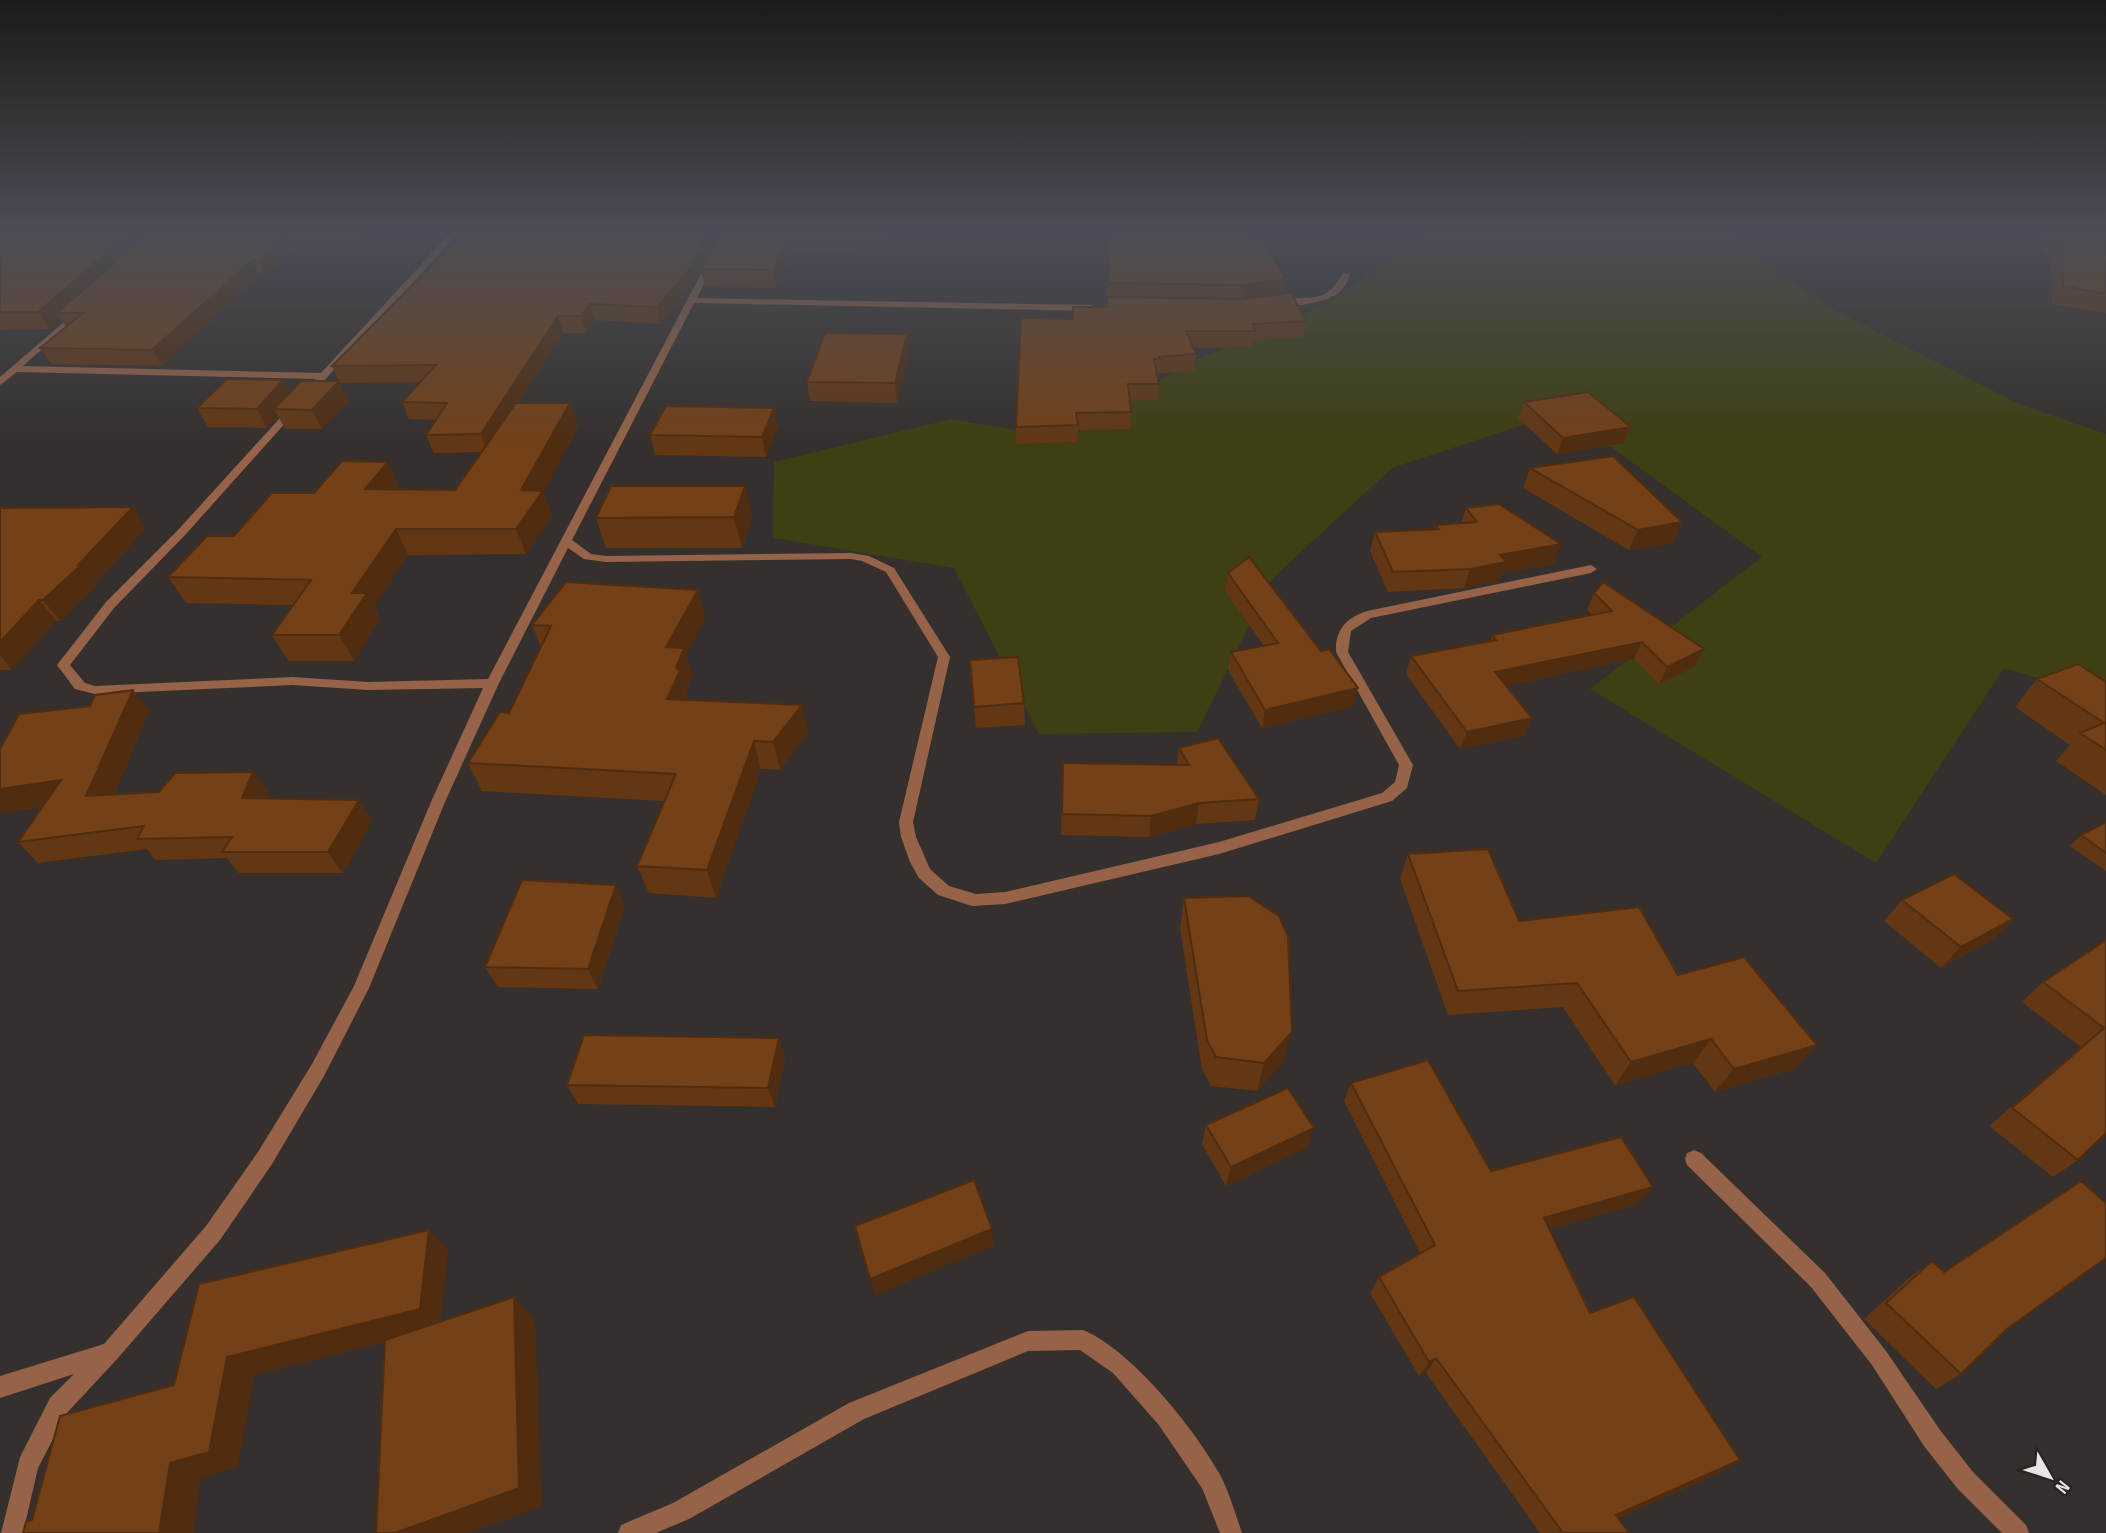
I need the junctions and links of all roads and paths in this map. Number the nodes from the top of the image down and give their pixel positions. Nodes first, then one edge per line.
1 (391, 302) edge
2 (692, 302) edge
3 (772, 302) edge
4 (1295, 302) edge
5 (1268, 306) edge
6 (1101, 308) edge
7 (82, 309) edge
8 (16, 369) junction
9 (323, 376) junction
10 (0, 382) edge
11 (567, 542) junction
12 (1591, 569) dead end
13 (492, 683) junction
14 (1694, 1159) dead end
15 (111, 1351) junction
16 (0, 1387) edge
17 (12, 1533) edge
18 (629, 1533) edge
19 (1231, 1533) edge
20 (2018, 1533) edge

1 - 9 street
2 - 11 street
3 - 6 street
4 - 5 street
7 - 8 street
8 - 9 street
8 - 10 street
9 - 13 street
11 - 12 street
11 - 13 street
13 - 15 street
14 - 20 street
15 - 16 street
15 - 17 street
18 - 19 street

